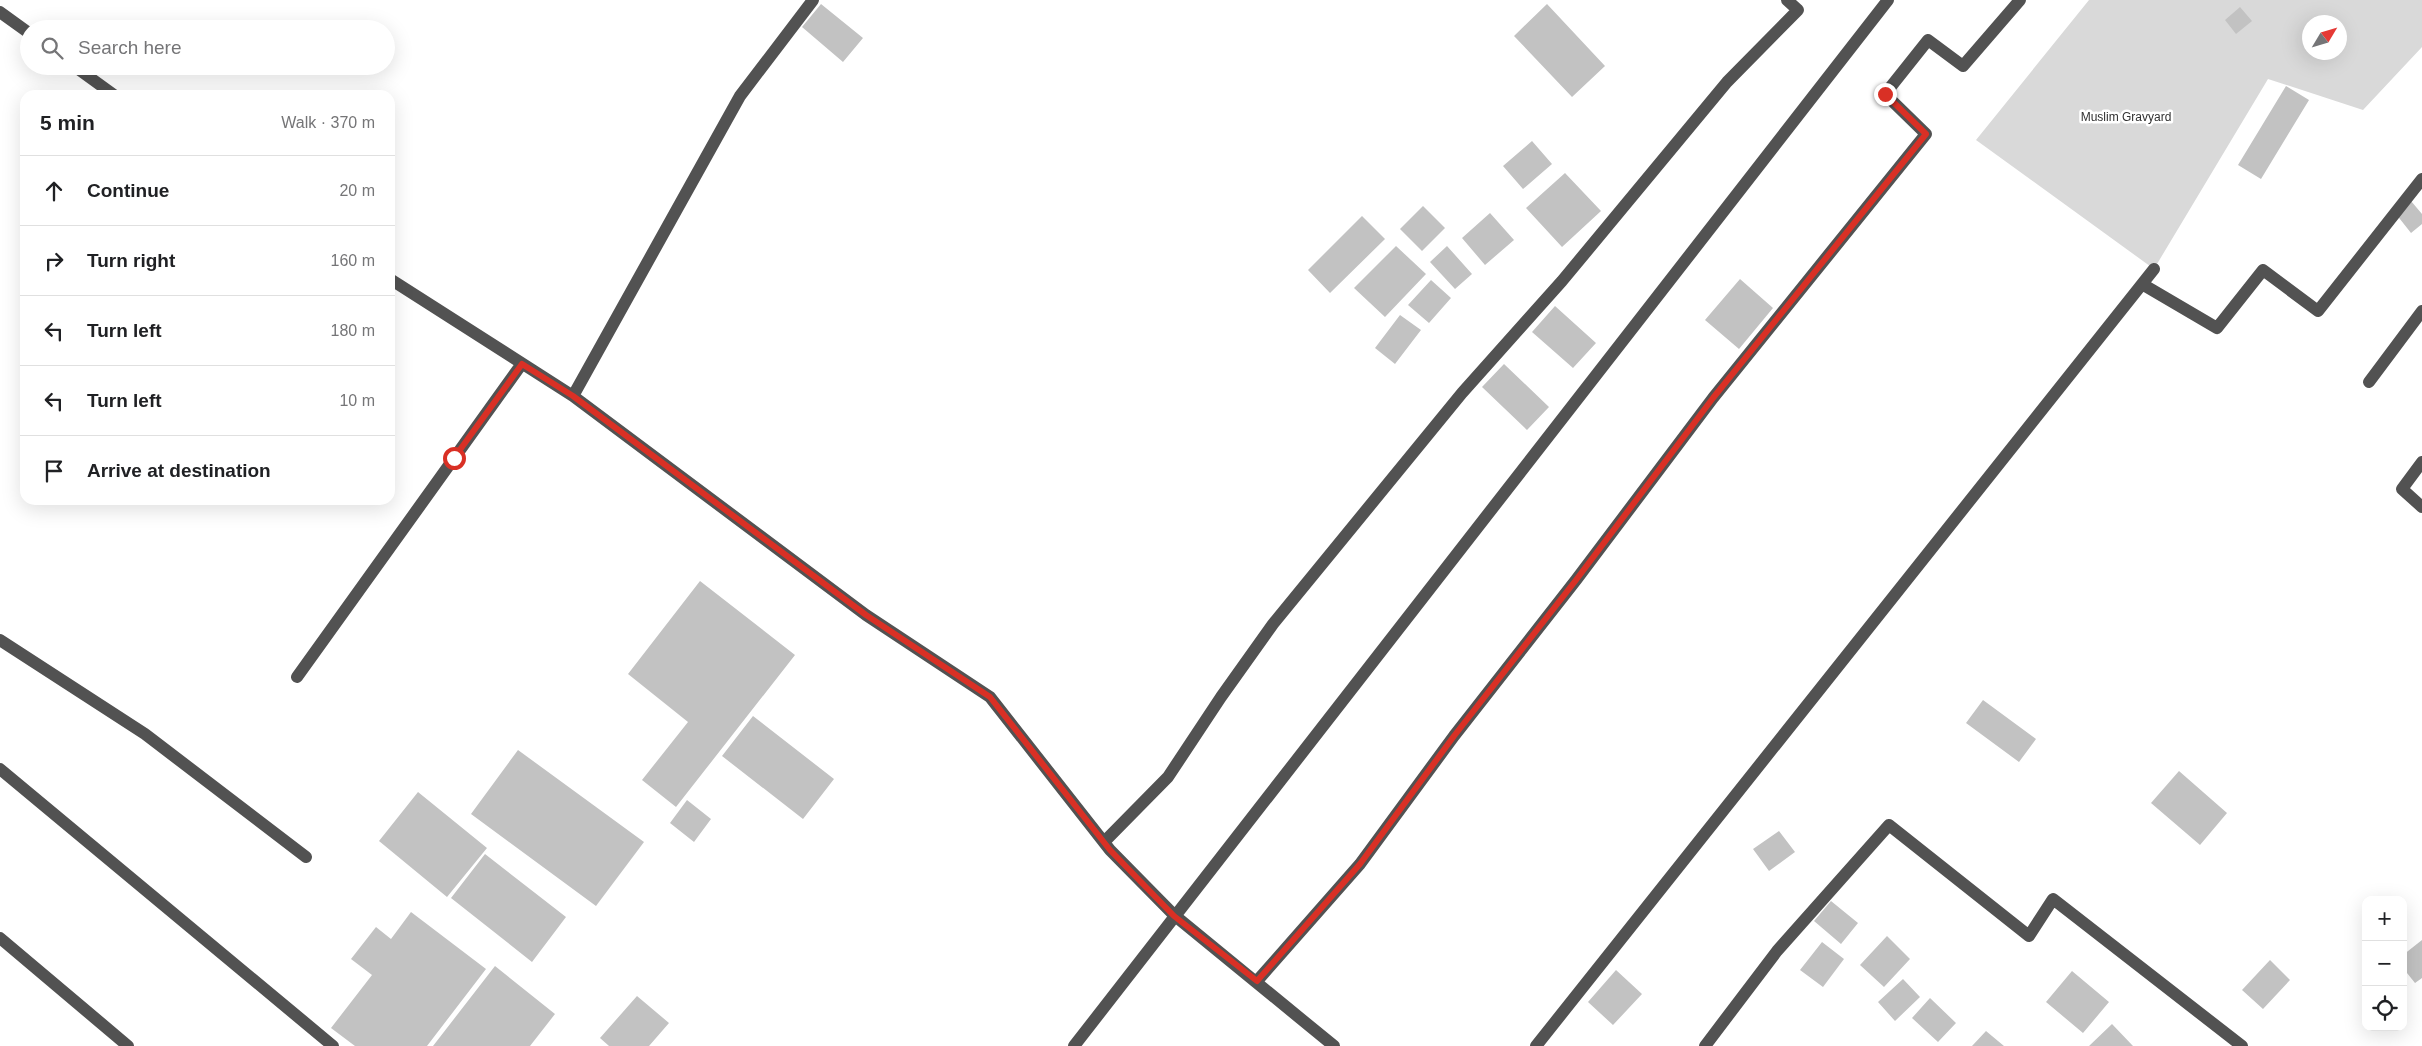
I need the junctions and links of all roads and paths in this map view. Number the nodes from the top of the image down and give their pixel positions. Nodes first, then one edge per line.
1 (813, 0) edge
2 (1787, 0) edge
3 (1888, 0) edge
4 (2020, 0) edge
5 (0, 12) edge
6 (20, 26) edge
7 (86, 75) edge
8 (107, 90) edge
9 (2422, 179) edge
10 (2154, 269) dead end
11 (395, 281) edge
12 (2142, 284) junction
13 (2422, 311) edge
14 (522, 364) junction
15 (2370, 382) dead end
16 (573, 396) junction
17 (2422, 462) edge
18 (2422, 507) edge
19 (0, 640) edge
20 (297, 677) dead end
21 (0, 769) edge
22 (1104, 842) junction
23 (306, 857) dead end
24 (1174, 916) junction
25 (0, 938) edge
26 (1257, 981) junction
27 (128, 1046) edge
28 (333, 1046) edge
29 (1074, 1046) edge
30 (1334, 1046) edge
31 (1536, 1046) edge
32 (1705, 1046) edge
33 (2242, 1046) edge

1 - 16 street
2 - 22 street
3 - 24 street
4 - 26 street
5 - 6 street
7 - 8 street
9 - 12 street
10 - 12 street
11 - 14 street
12 - 31 street
13 - 15 street
14 - 16 street
14 - 20 street
16 - 22 street
17 - 18 street
19 - 23 street
21 - 28 street
22 - 24 street
24 - 26 street
24 - 29 street
25 - 27 street
26 - 30 street
32 - 33 street

